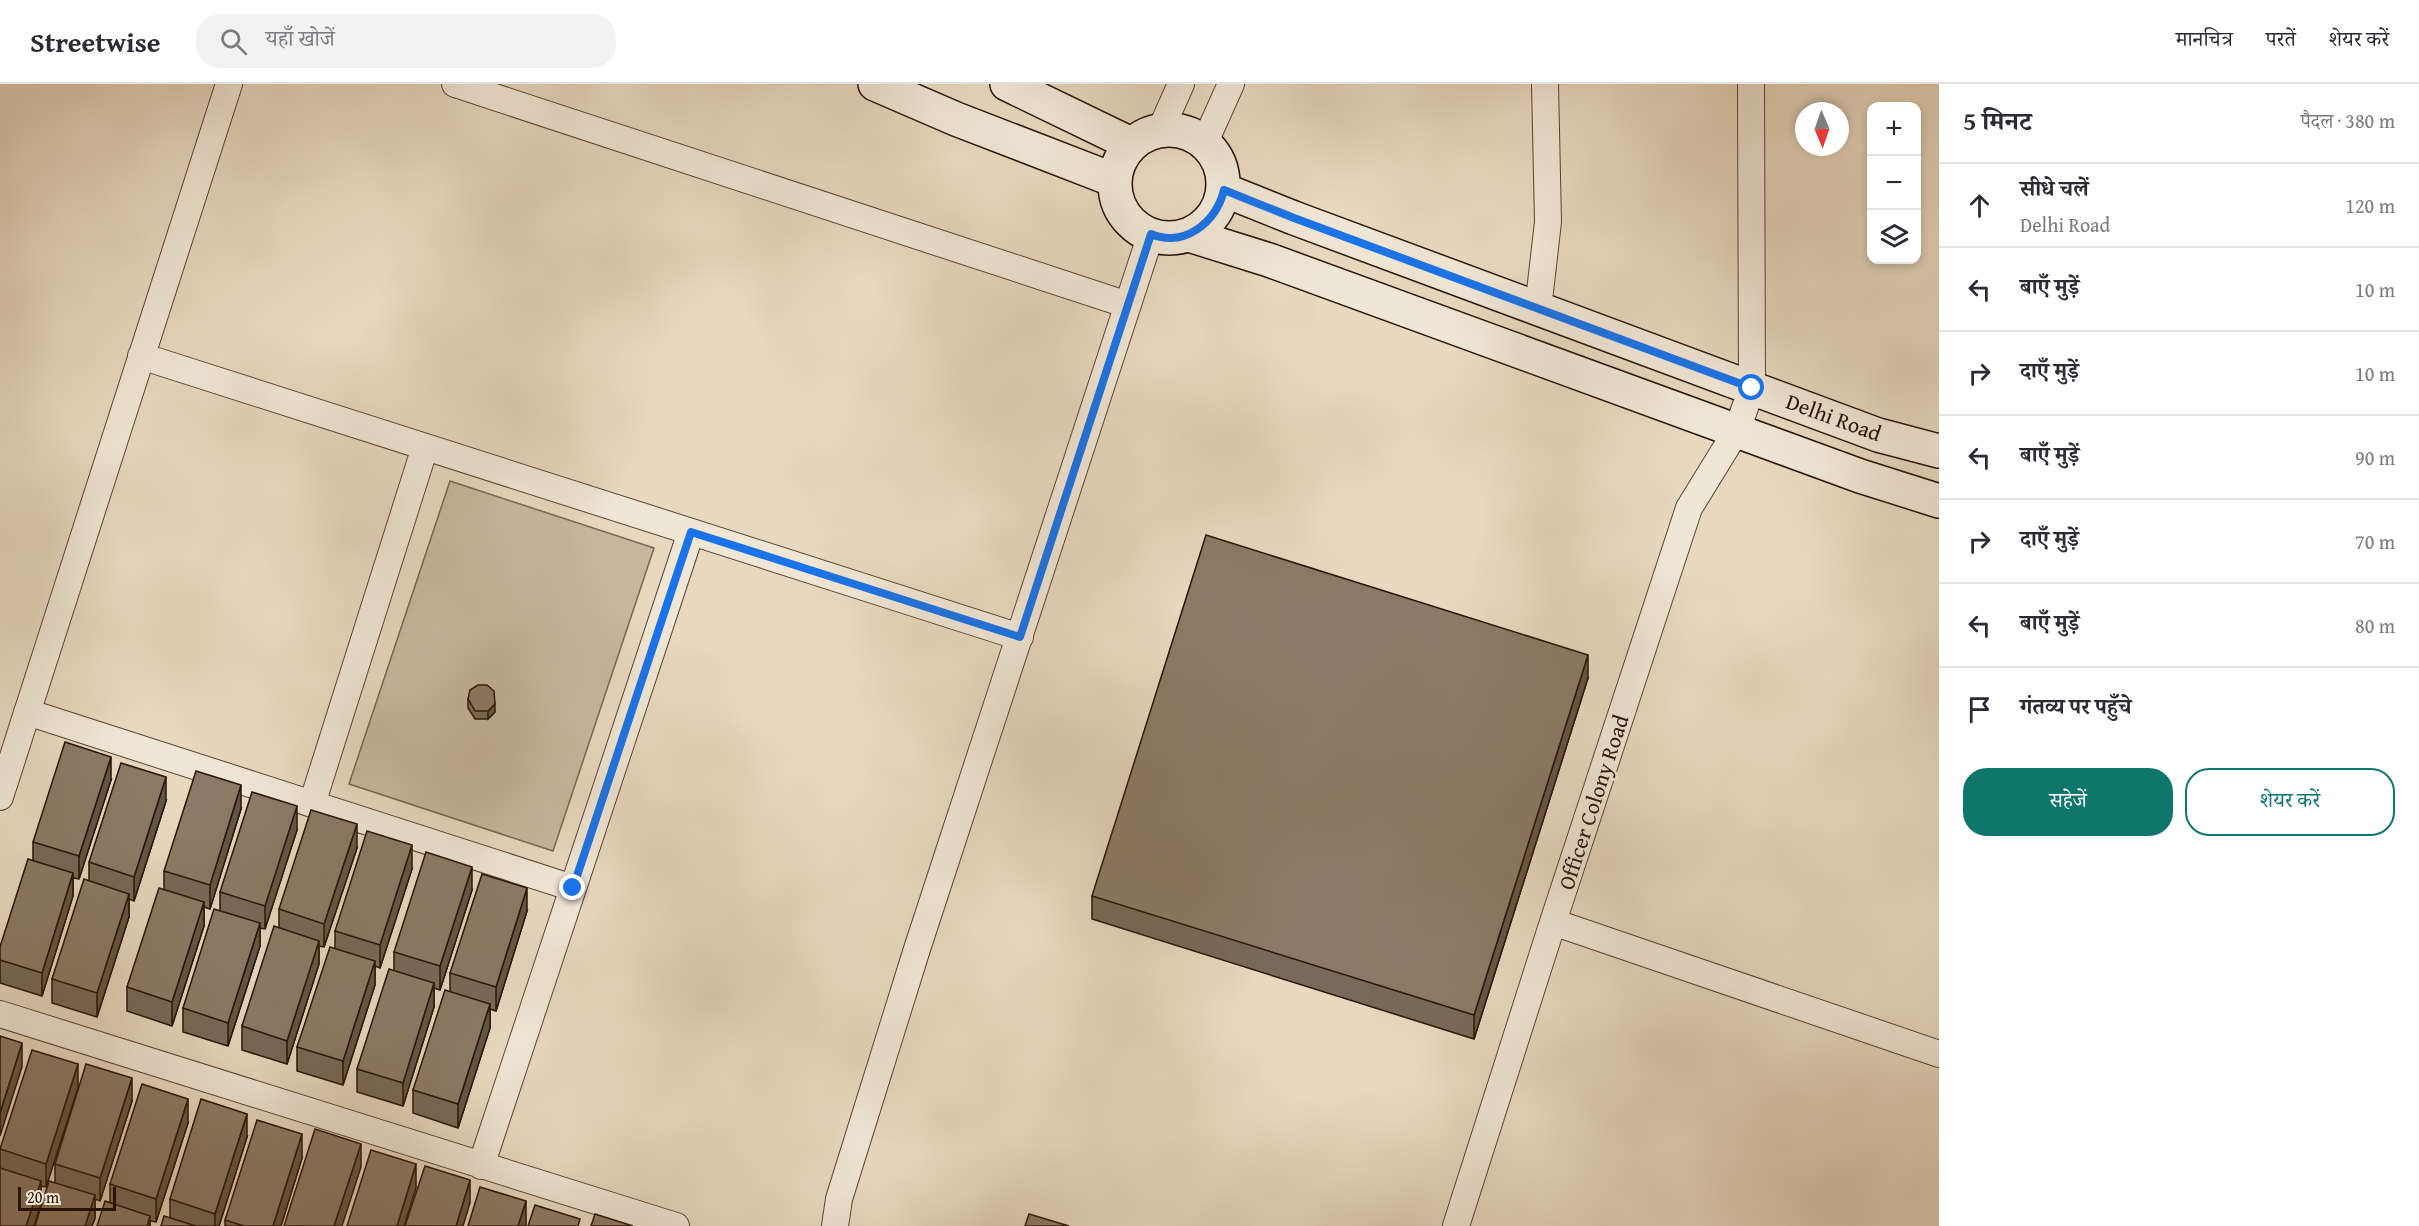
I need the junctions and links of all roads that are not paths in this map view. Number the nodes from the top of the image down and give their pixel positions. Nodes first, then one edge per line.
1 (229, 84) edge
2 (455, 84) edge
3 (875, 84) edge
4 (1007, 84) edge
5 (1181, 84) edge
6 (1231, 84) edge
7 (1545, 84) edge
8 (1751, 84) edge
9 (1161, 129) junction
10 (1205, 142) junction
11 (1131, 144) junction
12 (1114, 180) junction
13 (1224, 190) junction
14 (1151, 234) junction
15 (1189, 235) junction
16 (1128, 305) junction
17 (1538, 309) junction
18 (141, 356) junction
19 (1752, 388) junction
20 (1737, 430) junction
21 (425, 447) junction
22 (1939, 451) edge
23 (1939, 501) edge
24 (691, 532) junction
25 (1020, 637) junction
26 (27, 712) junction
27 (0, 797) edge
28 (312, 804) junction
29 (573, 888) junction
30 (1553, 922) junction
31 (0, 1014) edge
32 (1939, 1054) edge
33 (481, 1166) junction
34 (676, 1226) edge
35 (835, 1226) edge
36 (1456, 1226) edge

1 - 18 street
2 - 16 street
3 - 12 main road
4 - 11 main road
5 - 9 street
6 - 10 street
7 - 17 street
8 - 19 street, Officer Colony Road
9 - 10 main road
9 - 11 main road
10 - 13 main road
11 - 12 main road
12 - 14 main road
13 - 15 main road
13 - 17 main road, Delhi Road
14 - 15 main road
14 - 16 street
15 - 20 main road, Delhi Road
16 - 25 street
17 - 19 main road, Delhi Road
18 - 21 street
18 - 26 street
19 - 20 street, Officer Colony Road
19 - 22 main road, Delhi Road
20 - 23 main road, Delhi Road
20 - 30 street, Officer Colony Road
21 - 24 street
21 - 28 street
24 - 25 street
24 - 29 street
25 - 35 street
26 - 27 street
26 - 28 street
28 - 29 street
29 - 33 street
30 - 32 street
30 - 36 street, Officer Colony Road
31 - 33 street
33 - 34 street

